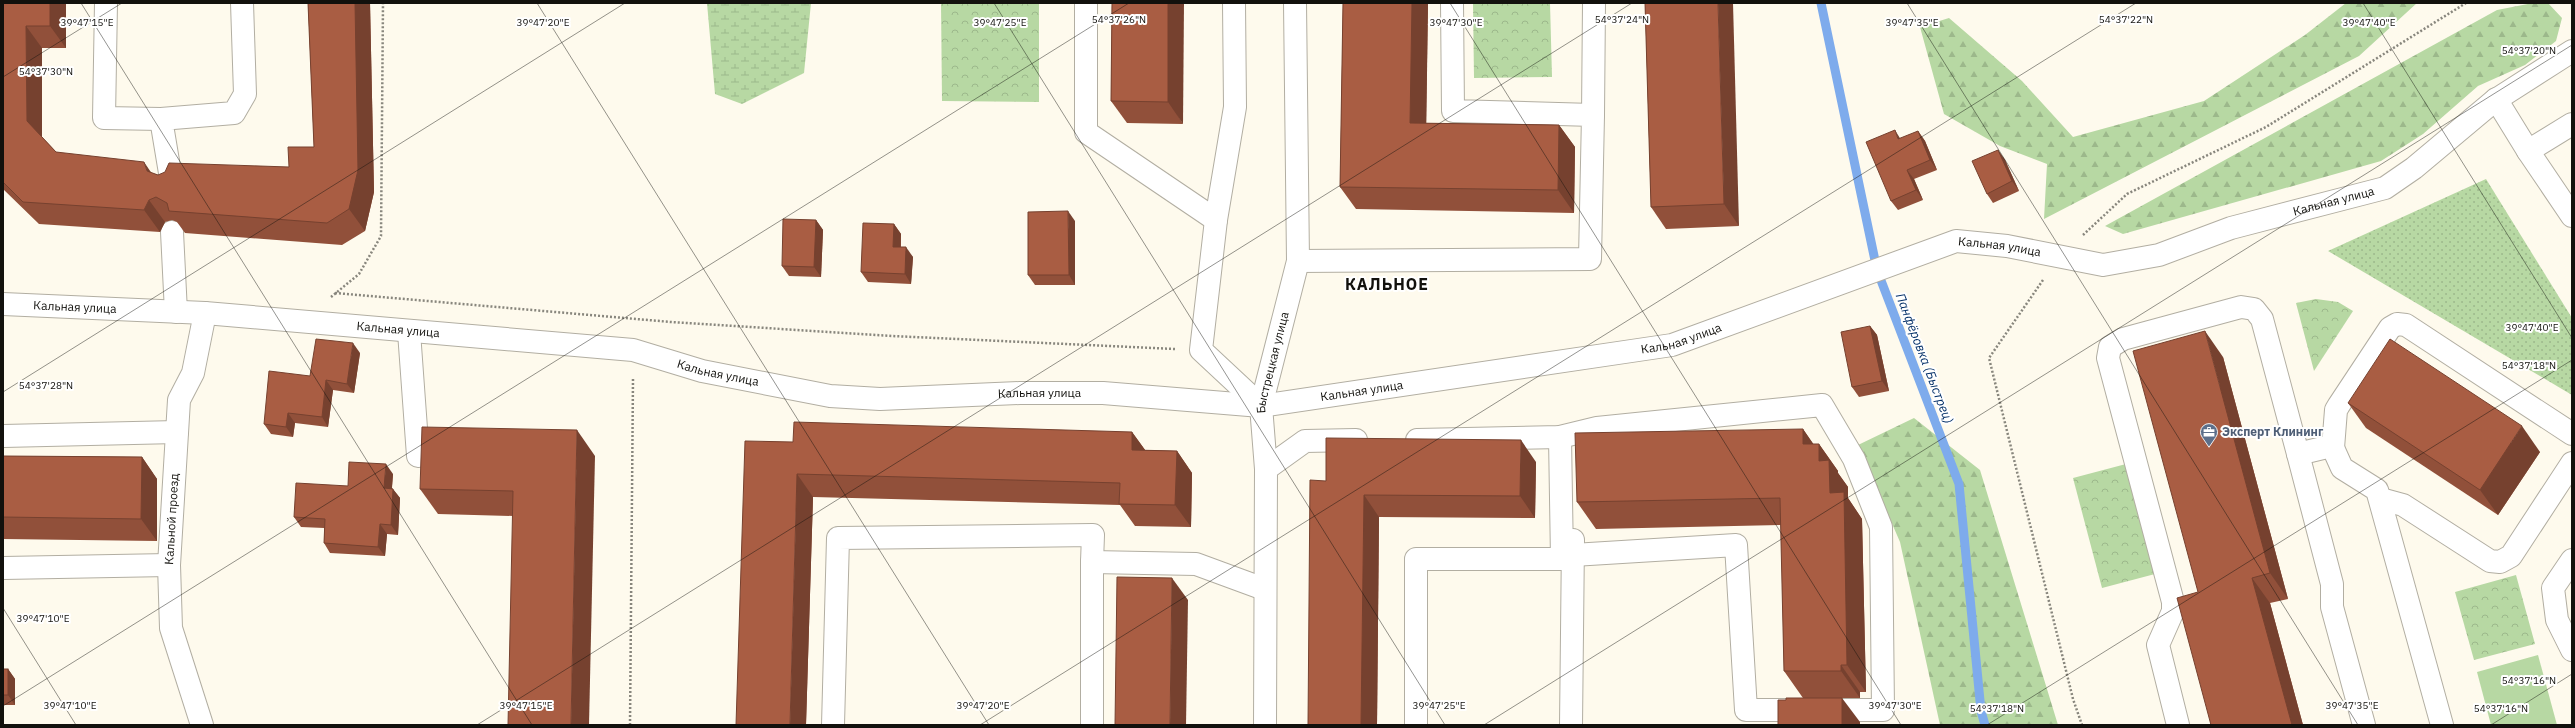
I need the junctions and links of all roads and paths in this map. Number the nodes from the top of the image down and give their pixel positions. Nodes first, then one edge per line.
1 (106, 3) edge
2 (242, 3) edge
3 (383, 3) edge
4 (1086, 3) edge
5 (1234, 3) edge
6 (1295, 3) edge
7 (1452, 3) edge
8 (1594, 3) edge
9 (2466, 3) edge
10 (2572, 51) edge
11 (2496, 99) junction
12 (1593, 115) junction
13 (161, 119) junction
14 (2572, 124) edge
15 (2528, 151) junction
16 (172, 185) edge
17 (2572, 216) edge
18 (1216, 220) junction
19 (172, 232) edge
20 (2058, 258) junction
21 (1298, 261) junction
22 (335, 293) junction
23 (3, 304) edge
24 (176, 312) junction
25 (205, 313) junction
26 (300, 322) junction
27 (409, 332) junction
28 (633, 350) junction
29 (1202, 350) junction
30 (1262, 406) junction
31 (177, 432) junction
32 (2572, 434) edge
33 (3, 436) edge
34 (1565, 436) junction
35 (1375, 440) edge
36 (1398, 440) edge
37 (2332, 448) junction
38 (2298, 454) junction
39 (418, 456) dead end
40 (2572, 463) edge
41 (1266, 468) junction
42 (2382, 499) junction
43 (1573, 555) junction
44 (2572, 560) edge
45 (1092, 562) junction
46 (169, 565) junction
47 (3, 568) edge
48 (1264, 589) junction
49 (2572, 650) edge
50 (1746, 718) edge
51 (202, 725) edge
52 (630, 725) edge
53 (833, 725) edge
54 (1092, 725) edge
55 (1265, 725) edge
56 (1416, 725) edge
57 (1571, 725) edge
58 (2082, 725) edge
59 (2178, 725) edge
60 (2364, 725) edge
61 (2442, 725) edge

1 - 13 street
2 - 13 street
3 - 22 path
4 - 18 street
5 - 18 street
6 - 21 street, Быстрецкая улица
7 - 12 street
8 - 12 street
9 - 20 path
10 - 11 street, Кальная улица
11 - 15 street
11 - 20 street, Кальная улица
12 - 21 street
13 - 16 street
14 - 15 street
15 - 17 street
18 - 29 street
19 - 24 street
20 - 30 street, Кальная улица
20 - 58 path
21 - 30 street, Быстрецкая улица
22 - 26 path
22 - 29 path
23 - 24 street, Кальная улица
24 - 25 street, Кальная улица
25 - 26 street, Кальная улица
25 - 31 street, Кальной проезд
26 - 27 street, Кальная улица
27 - 28 street, Кальная улица
27 - 39 street
28 - 30 street, Кальная улица
28 - 52 path
29 - 30 street
30 - 41 street, Быстрецкая улица
31 - 33 street
31 - 46 street, Кальной проезд
32 - 37 street
34 - 36 street
34 - 43 street
34 - 50 street
34 - 56 street
35 - 41 street
37 - 38 street
37 - 42 street
38 - 59 street
38 - 60 street
40 - 42 street
41 - 48 street, Быстрецкая улица
42 - 61 street
43 - 50 street
43 - 57 street
44 - 49 street
45 - 48 street
45 - 53 street
45 - 54 street
46 - 47 street
46 - 51 street, Кальной проезд
48 - 55 street, Быстрецкая улица

